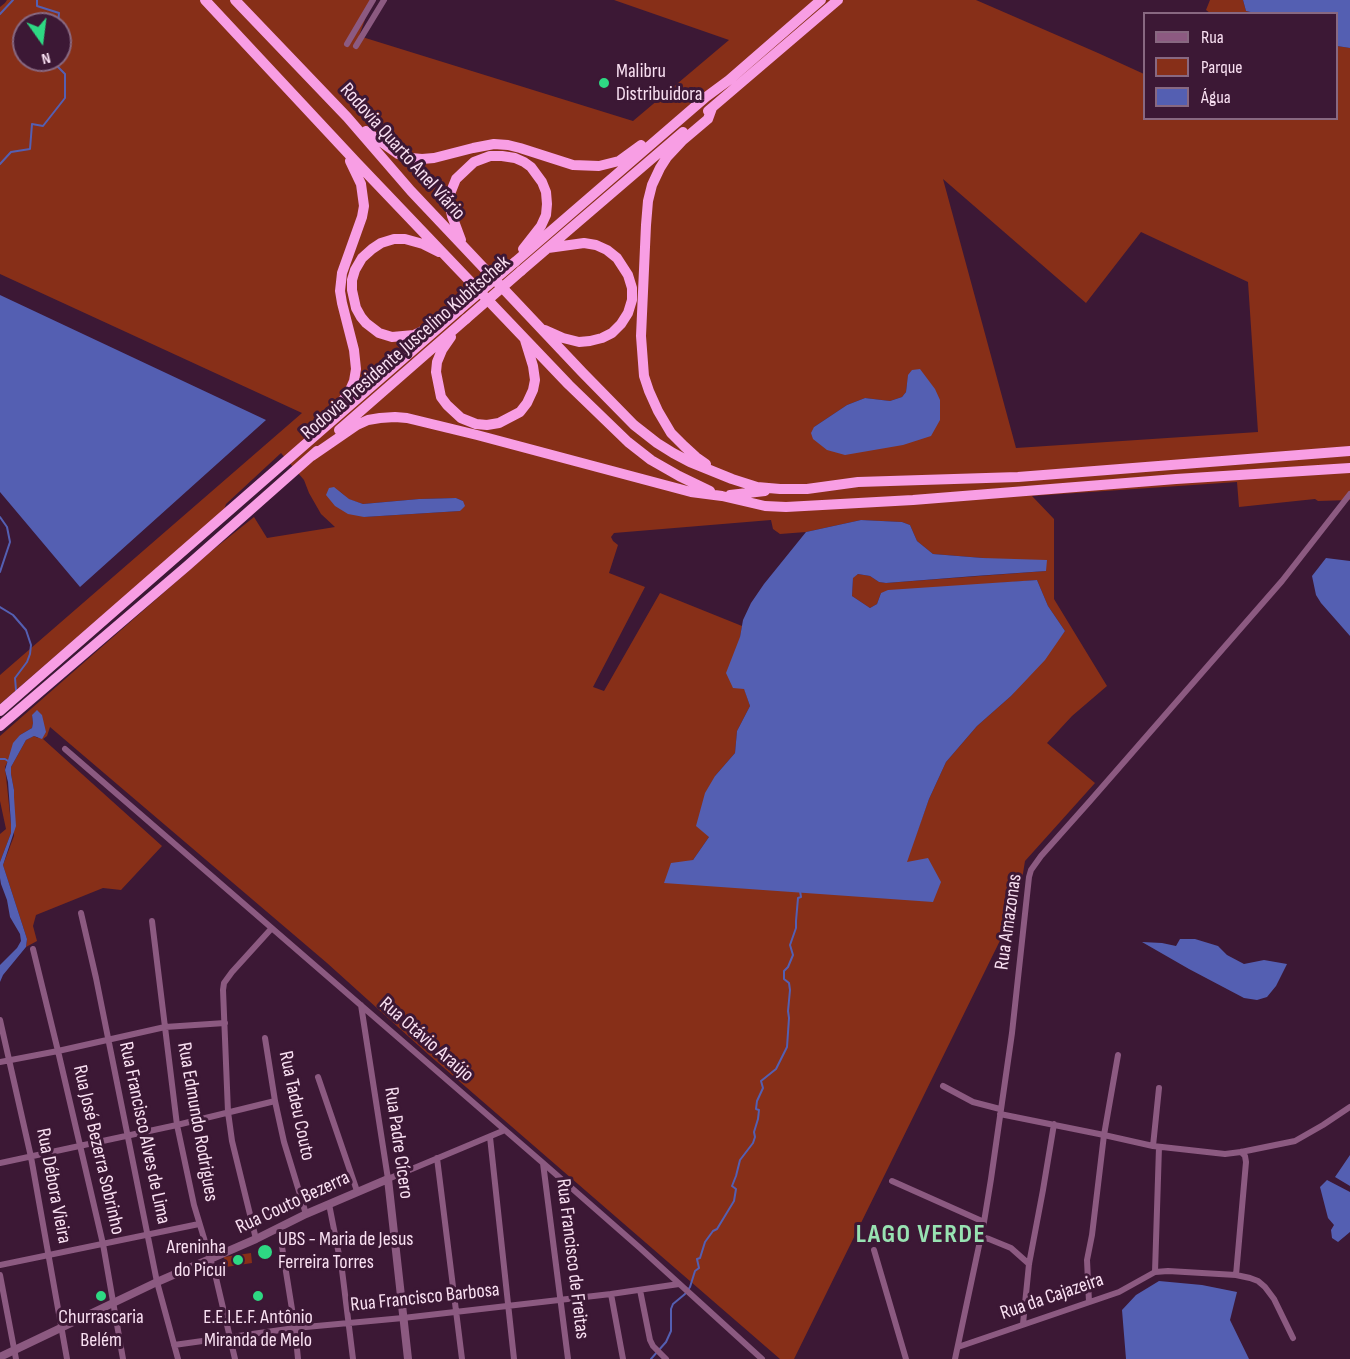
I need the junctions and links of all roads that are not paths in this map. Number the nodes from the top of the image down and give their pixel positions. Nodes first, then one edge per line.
1 (205, 0) edge
2 (235, 0) edge
3 (373, 0) edge
4 (384, 0) edge
5 (821, 0) edge
6 (838, 0) edge
7 (347, 44) dead end
8 (356, 46) dead end
9 (712, 108) junction
10 (348, 117) junction
11 (671, 127) junction
12 (344, 150) junction
13 (464, 246) junction
14 (548, 248) junction
15 (446, 256) junction
16 (518, 265) junction
17 (460, 316) junction
18 (542, 329) junction
19 (524, 337) junction
20 (313, 438) junction
21 (1350, 451) edge
22 (312, 456) junction
23 (1350, 468) edge
24 (732, 479) junction
25 (780, 489) junction
26 (1350, 494) edge
27 (722, 496) junction
28 (0, 711) edge
29 (0, 726) edge
30 (65, 749) dead end
31 (81, 913) dead end
32 (152, 921) dead end
33 (272, 929) junction
34 (33, 949) dead end
35 (361, 1005) junction
36 (0, 1020) edge
37 (225, 1023) junction
38 (165, 1027) junction
39 (265, 1038) dead end
40 (107, 1040) junction
41 (58, 1051) junction
42 (1118, 1055) dead end
43 (10, 1061) junction
44 (0, 1062) edge
45 (318, 1077) dead end
46 (943, 1086) dead end
47 (1160, 1088) dead end
48 (275, 1101) junction
49 (1350, 1107) edge
50 (228, 1112) junction
51 (1000, 1112) junction
52 (1054, 1124) junction
53 (177, 1125) junction
54 (505, 1130) junction
55 (1104, 1135) junction
56 (128, 1136) junction
57 (490, 1137) junction
58 (81, 1147) junction
59 (1156, 1147) junction
60 (1241, 1152) junction
61 (31, 1157) junction
62 (437, 1158) junction
63 (0, 1163) edge
64 (543, 1163) junction
65 (388, 1179) junction
66 (892, 1181) dead end
67 (357, 1191) junction
68 (329, 1204) junction
69 (306, 1214) junction
70 (984, 1222) junction
71 (199, 1224) junction
72 (279, 1228) junction
73 (148, 1235) junction
74 (981, 1237) junction
75 (256, 1239) junction
76 (103, 1244) junction
77 (874, 1250) dead end
78 (50, 1255) junction
79 (211, 1258) junction
80 (0, 1264) edge
81 (1029, 1264) junction
82 (1155, 1272) junction
83 (0, 1275) edge
84 (1236, 1275) junction
85 (157, 1282) junction
86 (680, 1284) junction
87 (640, 1290) junction
88 (611, 1294) junction
89 (561, 1300) junction
90 (1089, 1302) junction
91 (112, 1304) junction
92 (507, 1306) junction
93 (456, 1312) junction
94 (404, 1318) junction
95 (348, 1323) junction
96 (1023, 1324) junction
97 (62, 1327) junction
98 (295, 1328) junction
99 (231, 1338) junction
100 (1293, 1338) dead end
101 (174, 1345) junction
102 (958, 1347) junction
103 (15, 1354) edge
104 (0, 1357) edge
105 (67, 1359) edge
106 (123, 1359) edge
107 (178, 1359) edge
108 (235, 1359) edge
109 (298, 1359) edge
110 (353, 1359) edge
111 (408, 1359) edge
112 (462, 1359) edge
113 (514, 1359) edge
114 (568, 1359) edge
115 (622, 1359) edge
116 (666, 1359) edge
117 (762, 1359) edge
118 (906, 1359) edge
119 (955, 1359) edge

1 - 12 highway
2 - 10 highway, Rodovia Quarto Anel Viário
3 - 7 street
4 - 8 street
5 - 11 highway, Rodovia Presidente Juscelino Kubitschek
6 - 9 highway, Rodovia Presidente Juscelino Kubitschek
9 - 14 highway, Rodovia Presidente Juscelino Kubitschek
9 - 24 highway
10 - 11 highway
10 - 13 highway, Rodovia Quarto Anel Viário
11 - 16 highway, Rodovia Presidente Juscelino Kubitschek
12 - 15 highway
12 - 20 highway
13 - 16 highway
13 - 18 highway, Rodovia Quarto Anel Viário
14 - 16 highway, Rodovia Presidente Juscelino Kubitschek
14 - 18 highway
15 - 17 highway
15 - 19 highway
16 - 17 highway, Rodovia Presidente Juscelino Kubitschek, bridge
17 - 19 highway
17 - 20 highway, Rodovia Presidente Juscelino Kubitschek
17 - 22 highway, Rodovia Presidente Juscelino Kubitschek
18 - 24 highway, Rodovia Quarto Anel Viário
19 - 27 highway
20 - 28 highway, Rodovia Presidente Juscelino Kubitschek
21 - 25 highway
22 - 27 highway
22 - 29 highway, Rodovia Presidente Juscelino Kubitschek
23 - 27 highway
24 - 25 highway
25 - 27 highway
26 - 51 street, Rua Amazonas
30 - 33 street, Rua Otávio Araújo
31 - 40 street, Rua Francisco Alves de Lima
32 - 38 street, Rua Edmundo Rodrigues
33 - 35 street, Rua Otávio Araújo
33 - 37 street
34 - 41 street, Rua José Bezerra Sobrinho
35 - 54 street, Rua Otávio Araújo
35 - 65 street, Rua Padre Cícero
36 - 43 street, Rua Débora Vieira
37 - 38 street
37 - 50 street
38 - 40 street
38 - 53 street, Rua Edmundo Rodrigues
39 - 48 street, Rua Tadeu Couto
40 - 41 street
40 - 56 street, Rua Francisco Alves de Lima
41 - 43 street
41 - 58 street, Rua José Bezerra Sobrinho
42 - 55 street
43 - 44 street
43 - 61 street, Rua Débora Vieira
45 - 67 street
46 - 51 street
47 - 59 street
48 - 50 street
48 - 69 street, Rua Tadeu Couto
49 - 60 street
50 - 53 street
50 - 75 street
51 - 52 street
51 - 70 street, Rua Amazonas
52 - 55 street
52 - 81 street
53 - 56 street
53 - 71 street, Rua Edmundo Rodrigues
54 - 57 street, Rua Couto Bezerra
54 - 64 street, Rua Otávio Araújo
55 - 59 street
55 - 90 street
56 - 58 street
56 - 73 street, Rua Francisco Alves de Lima
57 - 62 street, Rua Couto Bezerra
57 - 92 street
58 - 61 street
58 - 76 street, Rua José Bezerra Sobrinho
59 - 60 street
59 - 82 street
60 - 84 street
61 - 63 street
61 - 78 street, Rua Débora Vieira
62 - 65 street, Rua Couto Bezerra
62 - 93 street
64 - 86 street, Rua Otávio Araújo
64 - 89 street, Rua Francisco de Freitas
65 - 67 street, Rua Couto Bezerra
65 - 94 street, Rua Padre Cícero
66 - 70 street
67 - 68 street, Rua Couto Bezerra
68 - 69 street, Rua Couto Bezerra
68 - 95 street
69 - 72 street, Rua Couto Bezerra
70 - 74 street, Rua Amazonas
71 - 73 street
71 - 79 street, Rua Edmundo Rodrigues
72 - 75 street, Rua Couto Bezerra
72 - 98 street
73 - 76 street
73 - 85 street, Rua Francisco Alves de Lima
74 - 81 street
74 - 102 street, Rua Amazonas
75 - 79 street, Rua Couto Bezerra
76 - 78 street
76 - 91 street, Rua José Bezerra Sobrinho
77 - 118 street
78 - 80 street
78 - 97 street, Rua Débora Vieira
79 - 85 street, Rua Couto Bezerra
79 - 99 street, Rua Edmundo Rodrigues
81 - 96 street
82 - 84 street, Rua da Cajazeira
82 - 90 street, Rua da Cajazeira
83 - 103 street
84 - 100 street, Rua da Cajazeira
85 - 91 street, Rua Couto Bezerra
85 - 101 street, Rua Francisco Alves de Lima
86 - 87 street, Rua Francisco Barbosa
86 - 117 street, Rua Otávio Araújo
87 - 88 street, Rua Francisco Barbosa
87 - 116 street
88 - 89 street, Rua Francisco Barbosa
88 - 115 street
89 - 92 street, Rua Francisco Barbosa
89 - 114 street, Rua Francisco de Freitas
90 - 96 street, Rua da Cajazeira
91 - 97 street, Rua Couto Bezerra
91 - 106 street, Rua José Bezerra Sobrinho
92 - 93 street, Rua Francisco Barbosa
92 - 113 street
93 - 94 street, Rua Francisco Barbosa
93 - 112 street
94 - 95 street, Rua Francisco Barbosa
94 - 111 street, Rua Padre Cícero
95 - 98 street, Rua Francisco Barbosa
95 - 110 street
96 - 102 street, Rua da Cajazeira
97 - 103 street, Rua Couto Bezerra
97 - 105 street, Rua Débora Vieira
98 - 99 street, Rua Francisco Barbosa
98 - 109 street
99 - 101 street, Rua Francisco Barbosa
99 - 108 street, Rua Edmundo Rodrigues
101 - 107 street, Rua Francisco Alves de Lima
102 - 119 street, Rua Amazonas
103 - 104 street, Rua Couto Bezerra

